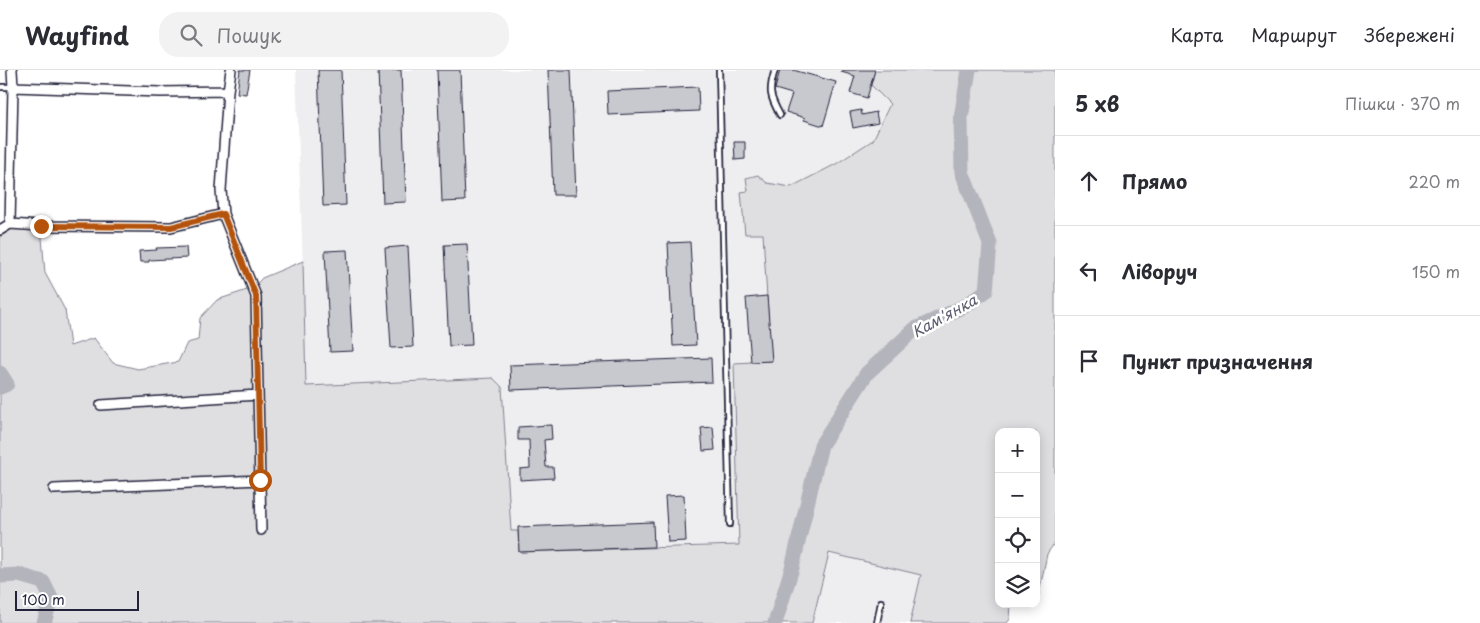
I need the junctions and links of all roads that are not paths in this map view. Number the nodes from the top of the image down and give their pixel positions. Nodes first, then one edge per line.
1 (12, 70) edge
2 (231, 70) edge
3 (719, 70) edge
4 (775, 70) edge
5 (0, 87) edge
6 (13, 87) junction
7 (228, 91) junction
8 (780, 115) dead end
9 (223, 214) junction
10 (10, 224) junction
11 (0, 230) edge
12 (258, 395) junction
13 (101, 405) dead end
14 (260, 480) junction
15 (54, 489) dead end
16 (730, 524) dead end
17 (261, 530) dead end
18 (881, 602) dead end
19 (877, 623) edge

1 - 6 street
2 - 7 street
3 - 16 lane
4 - 8 lane
5 - 6 lane
6 - 7 street
6 - 10 street
7 - 9 street
9 - 10 street
9 - 12 street
10 - 11 street
12 - 13 street
12 - 14 street
14 - 15 street
14 - 17 street
18 - 19 lane

